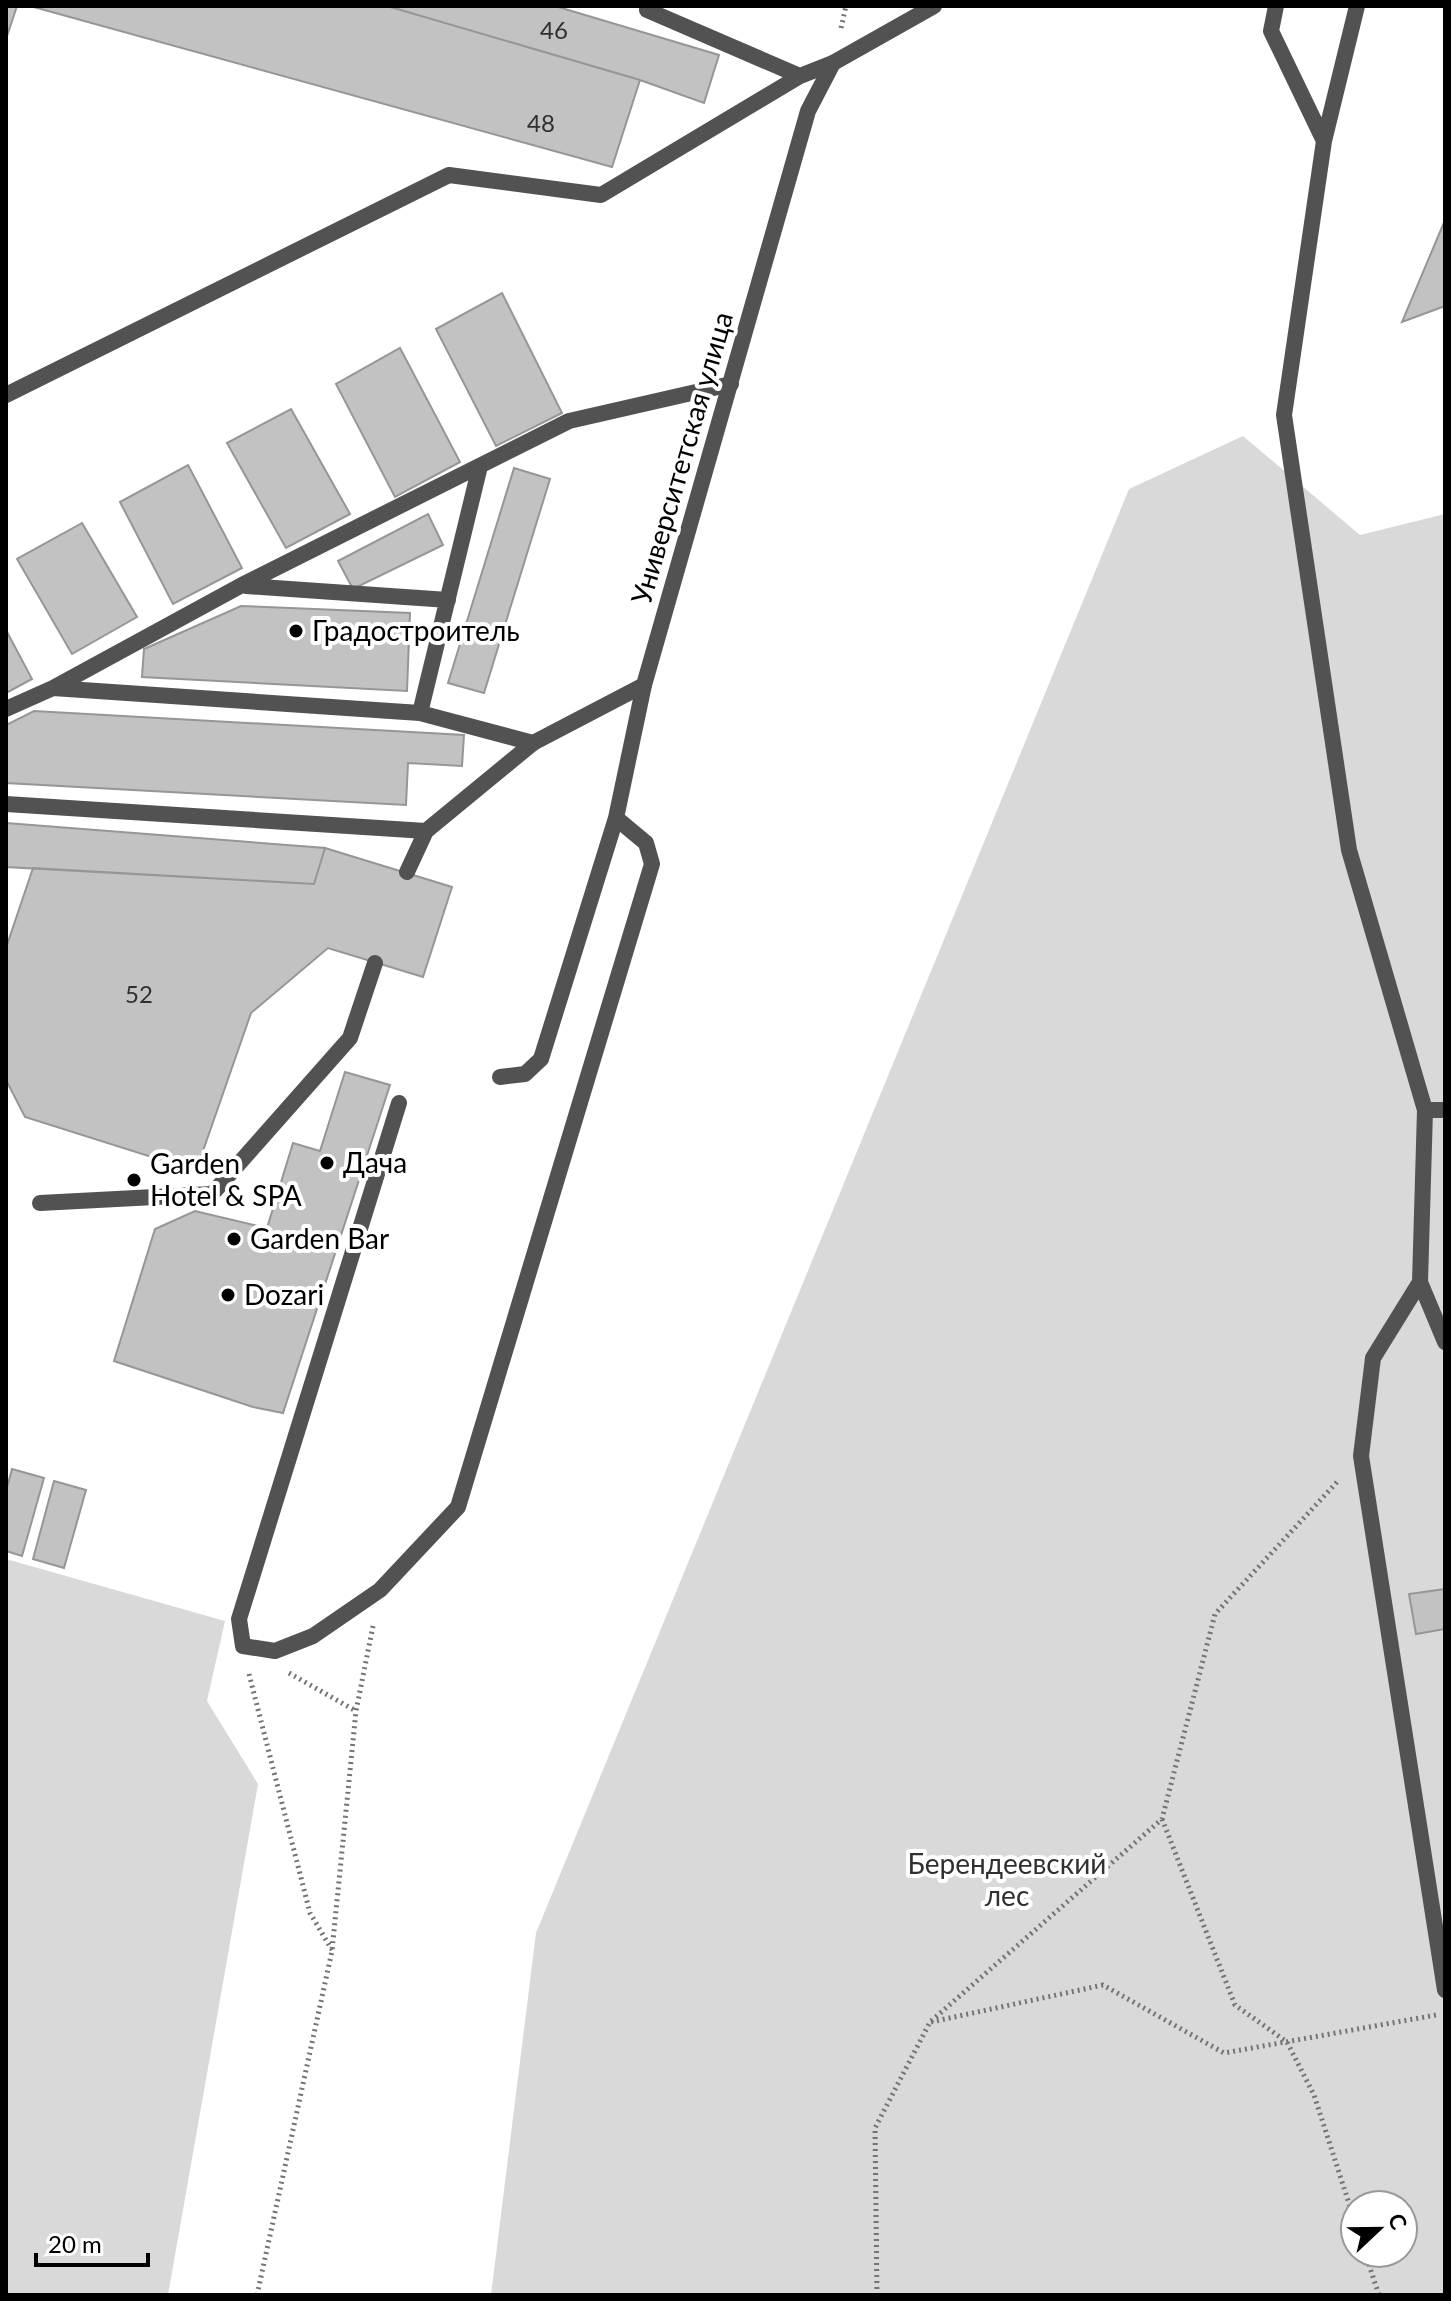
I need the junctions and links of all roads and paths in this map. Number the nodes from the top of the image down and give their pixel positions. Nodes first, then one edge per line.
1 (934, 6) edge
2 (1276, 6) edge
3 (1357, 6) edge
4 (643, 7) edge
5 (833, 63) junction
6 (800, 76) junction
7 (1324, 141) junction
8 (731, 384) junction
9 (6, 395) edge
10 (480, 466) junction
11 (242, 585) junction
12 (448, 600) junction
13 (644, 685) junction
14 (53, 688) junction
15 (6, 709) edge
16 (420, 713) junction
17 (533, 743) junction
18 (6, 804) edge
19 (616, 818) junction
20 (426, 831) junction
21 (407, 872) dead end
22 (375, 963) dead end
23 (500, 1077) dead end
24 (399, 1103) dead end
25 (1425, 1110) junction
26 (1445, 1110) edge
27 (40, 1203) dead end
28 (1420, 1282) junction
29 (1445, 1342) edge
30 (1361, 1456) junction
31 (380, 1590) junction
32 (243, 1646) junction
33 (356, 1711) junction
34 (1162, 1819) junction
35 (332, 1951) junction
36 (1445, 1990) edge
37 (1445, 2014) edge
38 (930, 2022) junction
39 (1287, 2042) junction
40 (1344, 2189) edge
41 (1370, 2269) edge
42 (257, 2295) edge
43 (877, 2295) edge
44 (1379, 2295) edge

1 - 5 street
2 - 7 street
3 - 7 street
4 - 6 street
5 - 6 street
5 - 8 street, Университетская улица
6 - 9 street
7 - 25 street
8 - 10 street
8 - 13 street, Университетская улица
10 - 11 street
10 - 12 street
11 - 12 street
11 - 14 street
12 - 16 street
13 - 17 street
13 - 19 street, Университетская улица
14 - 15 street
14 - 16 street
16 - 17 street
17 - 20 street
18 - 20 street
19 - 23 street, Университетская улица
19 - 31 street
20 - 21 street
22 - 27 street
24 - 32 street
25 - 26 street
25 - 28 street
28 - 29 street
28 - 30 street
30 - 34 path
30 - 36 street
31 - 32 street
31 - 33 path
32 - 33 path
32 - 35 path
33 - 35 path
34 - 38 path
34 - 39 path
35 - 42 path
37 - 39 path
38 - 39 path
38 - 43 path
39 - 40 path
41 - 44 path

